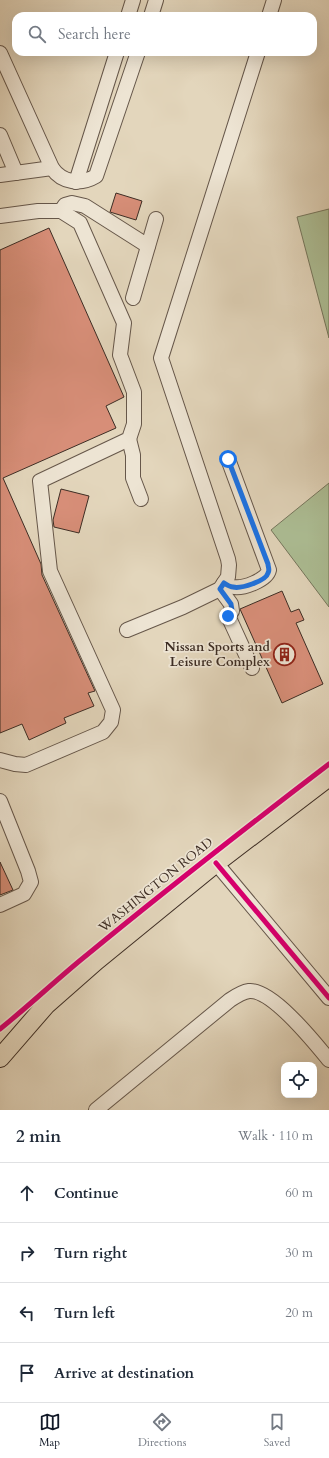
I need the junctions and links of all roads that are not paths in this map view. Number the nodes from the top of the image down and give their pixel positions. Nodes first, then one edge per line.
1 (133, 0) edge
2 (156, 0) edge
3 (274, 0) edge
4 (129, 12) edge
5 (152, 12) edge
6 (270, 12) edge
7 (0, 53) edge
8 (116, 56) edge
9 (137, 56) edge
10 (257, 56) edge
11 (0, 135) edge
12 (52, 168) junction
13 (16, 173) junction
14 (0, 175) edge
15 (76, 182) junction
16 (61, 211) junction
17 (0, 216) edge
18 (156, 219) dead end
19 (148, 246) junction
20 (133, 298) dead end
21 (129, 439) junction
22 (228, 459) dead end
23 (141, 499) dead end
24 (222, 586) junction
25 (127, 630) dead end
26 (252, 668) dead end
27 (0, 760) edge
28 (329, 777) edge
29 (0, 802) edge
30 (216, 863) junction
31 (0, 905) edge
32 (329, 998) edge
33 (0, 1058) edge
34 (329, 1060) edge
35 (96, 1110) edge

1 - 4 street
2 - 5 street
3 - 6 street
7 - 12 street
8 - 15 street
9 - 15 street
10 - 24 street
11 - 13 street
12 - 13 street
12 - 15 street
13 - 14 street
16 - 17 street
16 - 19 street
16 - 21 street
18 - 19 street
19 - 20 street
21 - 23 street
21 - 27 street
22 - 24 street
24 - 25 street
24 - 26 street
28 - 30 main road, WASHINGTON ROAD
29 - 31 street
30 - 32 street
30 - 33 main road, WASHINGTON ROAD
34 - 35 street

